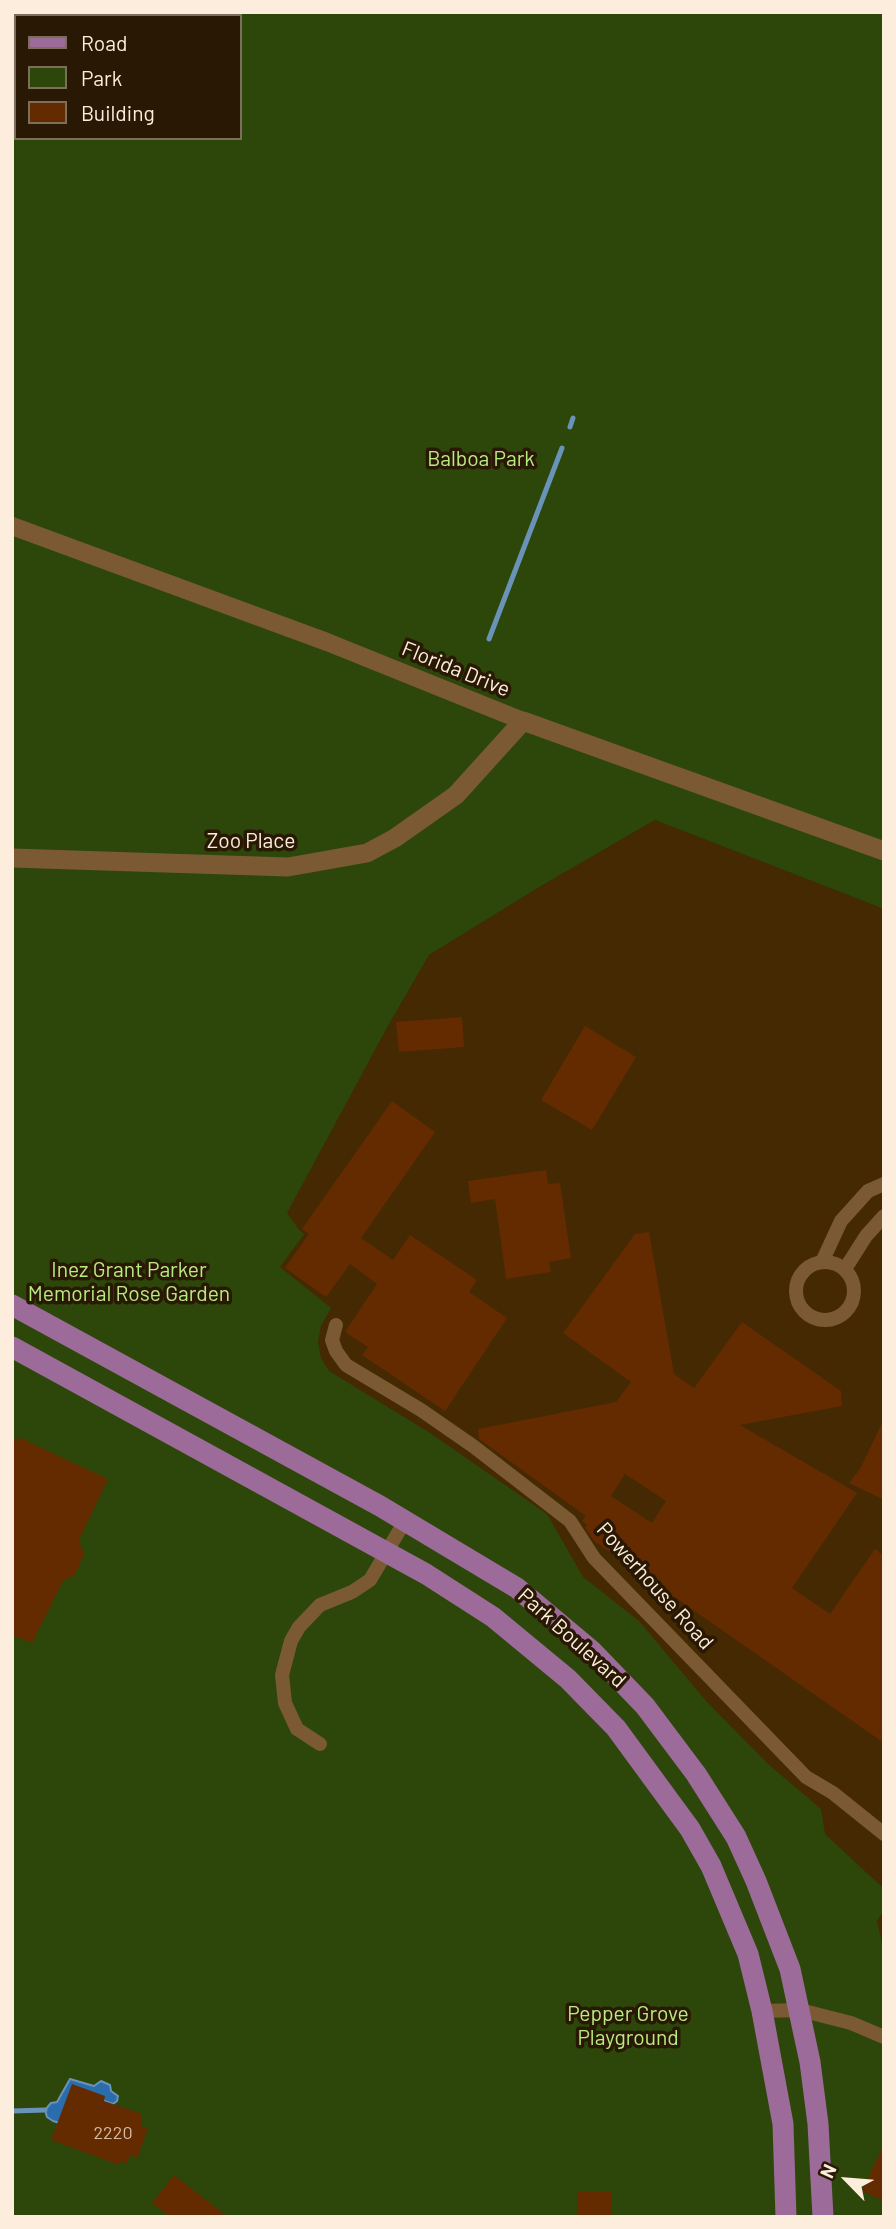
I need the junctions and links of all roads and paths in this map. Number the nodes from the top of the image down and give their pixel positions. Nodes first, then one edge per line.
1 (12, 526) edge
2 (523, 721) junction
3 (884, 851) edge
4 (12, 858) edge
5 (884, 1184) edge
6 (884, 1216) edge
7 (822, 1262) junction
8 (845, 1269) junction
9 (12, 1305) edge
10 (336, 1325) dead end
11 (12, 1346) edge
12 (405, 1521) junction
13 (387, 1553) junction
14 (320, 1744) dead end
15 (884, 1834) edge
16 (800, 2010) junction
17 (762, 2011) junction
18 (884, 2037) edge
19 (786, 2217) edge
20 (823, 2217) edge

1 - 2 street, Florida Drive
2 - 3 main road, Florida Drive
2 - 4 main road, Zoo Place
5 - 7 street
6 - 8 street
7 - 8 street
7 - 8 street
9 - 12 main road, Park Boulevard
10 - 15 street, Powerhouse Road
11 - 13 main road, Park Boulevard
12 - 13 street
12 - 16 main road, Park Boulevard
13 - 14 street
13 - 17 main road, Park Boulevard
16 - 17 street
16 - 18 street
16 - 20 main road, Park Boulevard
17 - 19 main road, Park Boulevard

